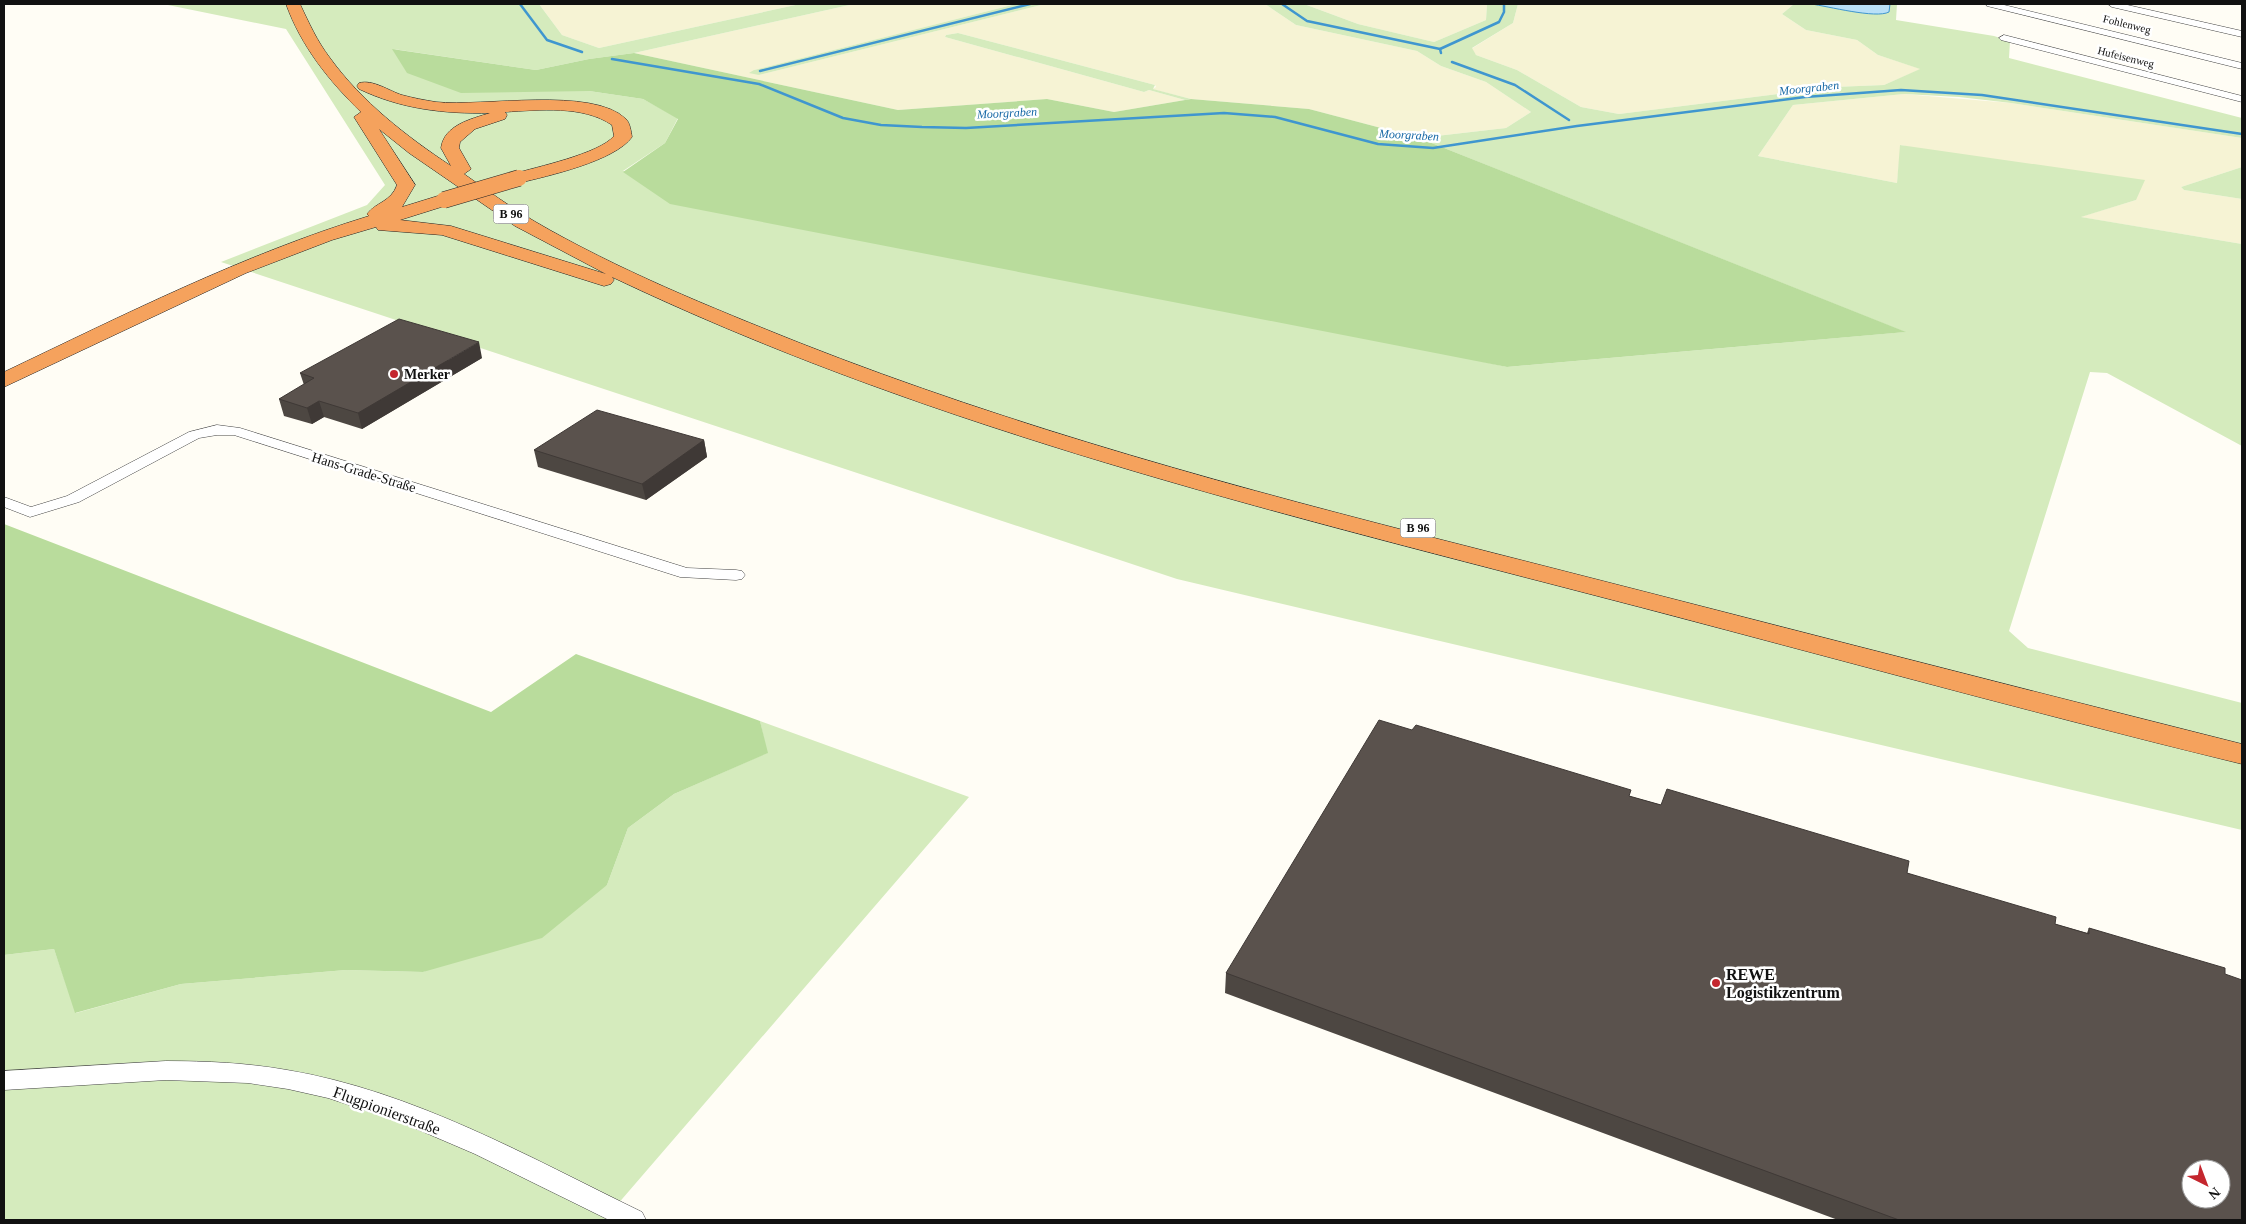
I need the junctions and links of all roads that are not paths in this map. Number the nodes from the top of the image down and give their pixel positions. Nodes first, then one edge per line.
1 (294, 4) edge
2 (308, 4) edge
3 (1990, 4) edge
4 (2112, 4) edge
5 (2005, 13) edge
6 (316, 20) dead end
7 (2242, 34) edge
8 (336, 52) dead end
9 (2242, 66) edge
10 (359, 91) junction
11 (2242, 99) edge
12 (562, 106) junction
13 (462, 169) junction
14 (324, 236) junction
15 (687, 305) junction
16 (4, 380) edge
17 (4, 502) edge
18 (736, 575) dead end
19 (2242, 739) edge
20 (2242, 754) edge
21 (4, 1081) edge
22 (633, 1220) edge

1 - 10 highway, B 96
2 - 6 highway
3 - 5 street, Fohlenweg
4 - 7 street
5 - 9 street, Fohlenweg
5 - 11 street, Hufeisenweg
8 - 10 highway, B 96
10 - 12 highway
10 - 13 highway, B 96
10 - 14 highway
10 - 15 highway, B 96
12 - 13 highway
12 - 14 highway, bridge
13 - 19 highway, B 96
14 - 15 highway
14 - 16 highway
15 - 20 highway, B 96
17 - 18 street, Hans-Grade-Straße
21 - 22 street, Flugpionierstraße

